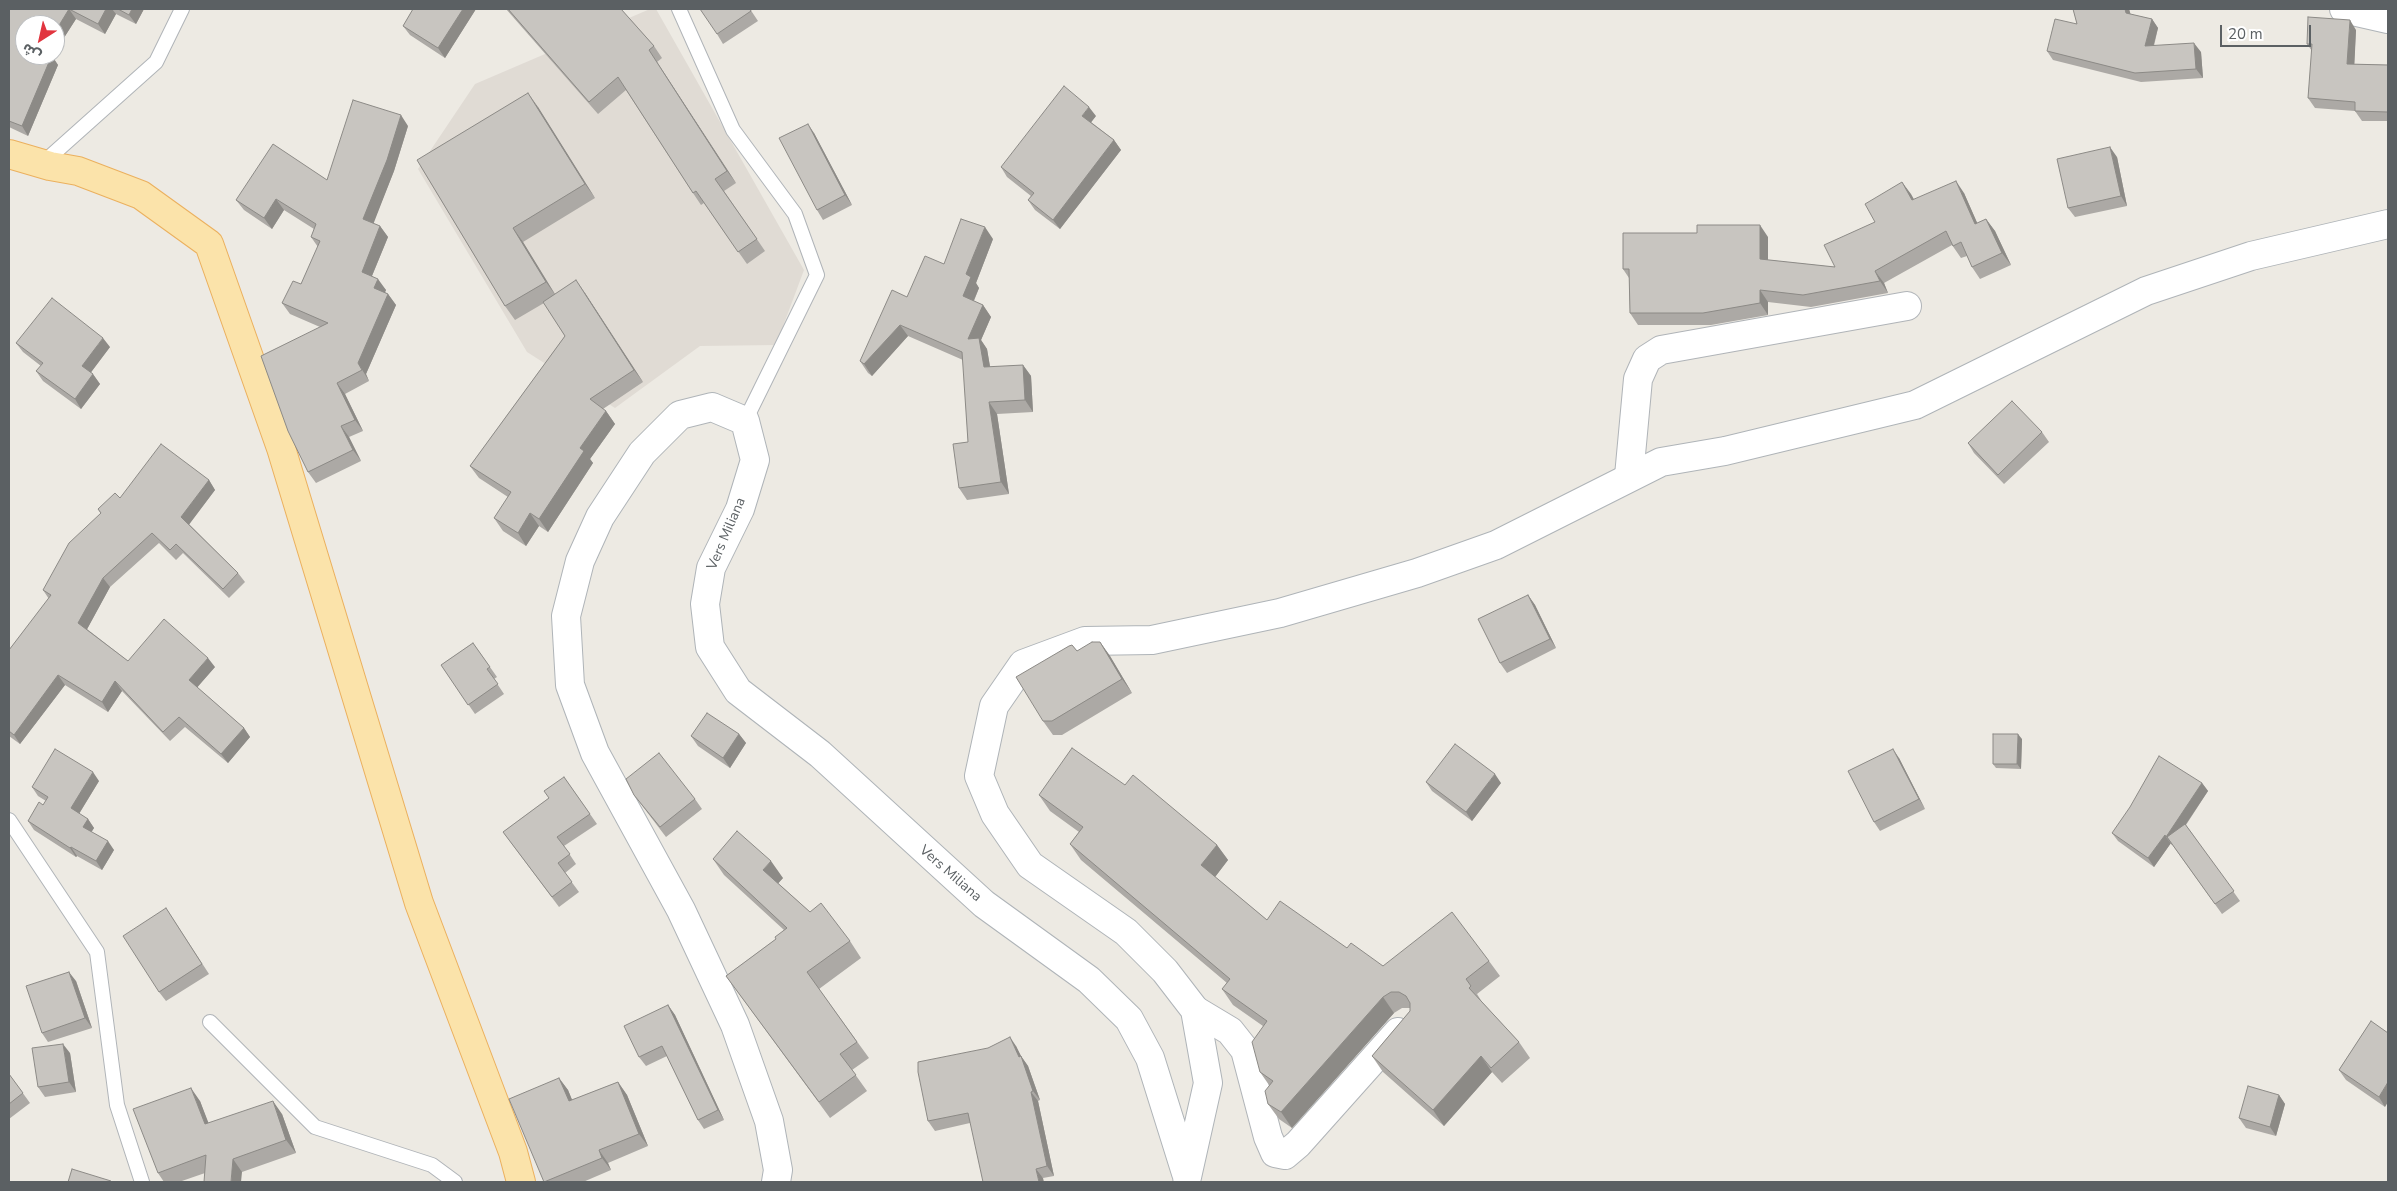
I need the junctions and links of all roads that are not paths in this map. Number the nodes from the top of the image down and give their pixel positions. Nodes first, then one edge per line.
1 (182, 9) edge
2 (679, 9) edge
3 (2344, 9) edge
4 (2388, 19) edge
5 (9, 154) edge
6 (43, 164) junction
7 (2388, 224) edge
8 (1907, 306) dead end
9 (745, 422) junction
10 (1628, 476) junction
11 (9, 820) edge
12 (1195, 1010) junction
13 (210, 1022) dead end
14 (1406, 1023) edge
15 (1188, 1179) edge
16 (142, 1182) edge
17 (455, 1182) edge
18 (521, 1182) edge
19 (776, 1182) edge

1 - 6 lane
2 - 9 lane
3 - 4 street
5 - 6 main road
6 - 18 main road
7 - 10 street
8 - 10 street
9 - 15 street, Vers Miliana
9 - 19 street
10 - 12 street
11 - 16 lane
12 - 14 street
12 - 15 street
13 - 17 lane

